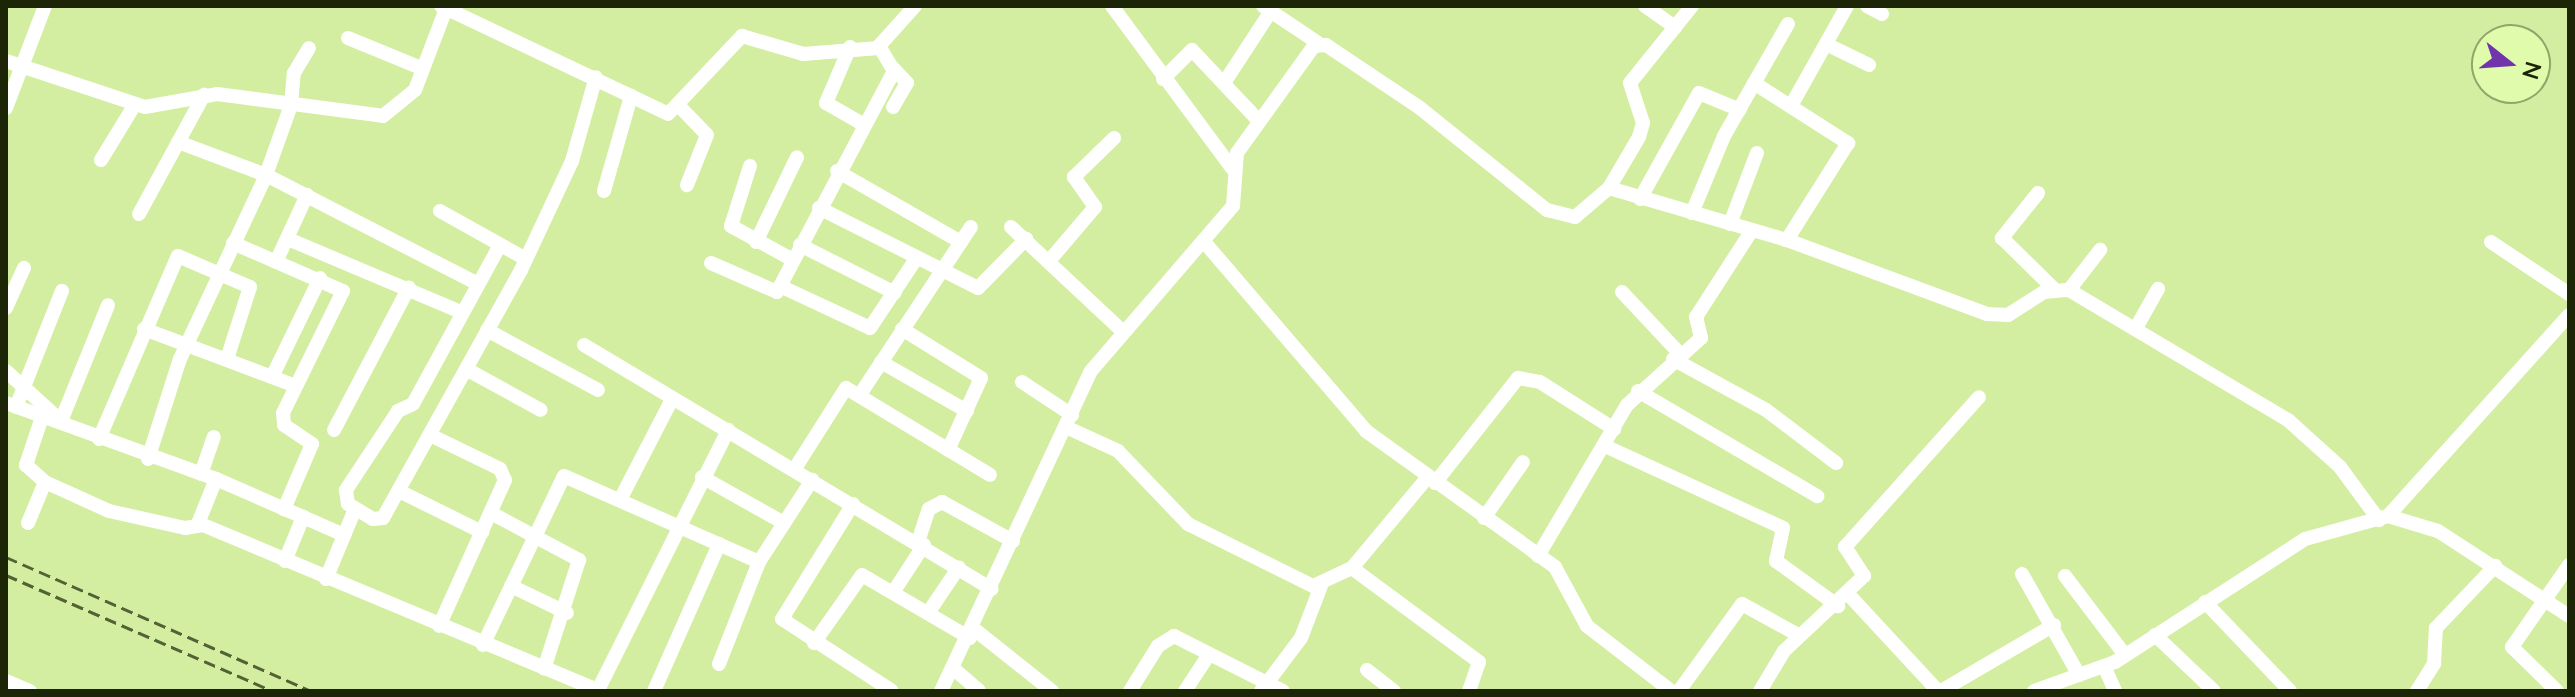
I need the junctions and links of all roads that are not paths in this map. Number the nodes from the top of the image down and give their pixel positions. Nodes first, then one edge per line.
1 (45, 6) edge
2 (915, 6) edge
3 (1112, 6) edge
4 (1294, 6) edge
5 (1645, 6) edge
6 (1692, 6) edge
7 (1847, 6) edge
8 (1867, 6) edge
9 (444, 7) edge
10 (1267, 9) edge
11 (1882, 14) dead end
12 (1286, 20) junction
13 (1788, 24) dead end
14 (1675, 27) junction
15 (348, 38) dead end
16 (1318, 43) junction
17 (1826, 44) junction
18 (850, 47) junction
19 (309, 48) dead end
20 (879, 48) junction
21 (13, 63) edge
22 (1869, 65) dead end
23 (421, 68) junction
24 (894, 69) junction
25 (596, 77) junction
26 (1163, 79) junction
27 (1224, 83) junction
28 (1754, 83) junction
29 (204, 95) junction
30 (631, 96) junction
31 (1792, 104) junction
32 (291, 105) junction
33 (134, 106) junction
34 (893, 107) dead end
35 (6, 108) edge
36 (681, 108) junction
37 (1740, 110) junction
38 (1257, 119) junction
39 (861, 123) junction
40 (1114, 138) dead end
41 (178, 142) junction
42 (1757, 153) dead end
43 (797, 157) dead end
44 (101, 160) dead end
45 (750, 166) dead end
46 (1232, 168) junction
47 (837, 171) junction
48 (266, 175) junction
49 (687, 185) dead end
50 (1609, 188) junction
51 (604, 191) dead end
52 (2038, 193) dead end
53 (307, 195) junction
54 (1640, 199) junction
55 (819, 208) junction
56 (440, 211) dead end
57 (1692, 213) junction
58 (139, 214) dead end
59 (1730, 224) junction
60 (971, 227) dead end
61 (1011, 227) dead end
62 (1752, 230) junction
63 (288, 239) junction
64 (1026, 239) junction
65 (1787, 240) junction
66 (756, 242) junction
67 (961, 242) junction
68 (2491, 242) dead end
69 (233, 243) junction
70 (1206, 244) junction
71 (500, 245) junction
72 (800, 245) junction
73 (2100, 250) dead end
74 (526, 259) junction
75 (916, 259) junction
76 (793, 260) junction
77 (1049, 261) junction
78 (276, 262) junction
79 (711, 263) dead end
80 (24, 268) dead end
81 (221, 269) junction
82 (940, 271) junction
83 (320, 278) junction
84 (478, 284) junction
85 (780, 286) junction
86 (409, 287) junction
87 (2061, 289) junction
88 (2158, 289) dead end
89 (62, 291) dead end
90 (1622, 292) dead end
91 (895, 293) junction
92 (2569, 294) edge
93 (108, 305) dead end
94 (6, 308) edge
95 (461, 312) junction
96 (2569, 315) edge
97 (2136, 328) junction
98 (144, 329) junction
99 (902, 329) junction
100 (487, 330) junction
101 (1121, 330) junction
102 (186, 342) junction
103 (584, 345) dead end
104 (1677, 356) junction
105 (227, 359) junction
106 (881, 362) junction
107 (466, 369) junction
108 (6, 371) edge
109 (272, 377) junction
110 (1022, 382) dead end
111 (24, 386) junction
112 (296, 386) junction
113 (598, 390) dead end
114 (1638, 391) junction
115 (861, 393) junction
116 (1979, 397) dead end
117 (672, 399) junction
118 (11, 405) edge
119 (541, 410) dead end
120 (967, 411) junction
121 (42, 417) junction
122 (1070, 421) junction
123 (64, 424) junction
124 (1614, 429) junction
125 (334, 430) dead end
126 (728, 430) junction
127 (430, 435) junction
128 (214, 437) dead end
129 (99, 439) junction
130 (1605, 446) junction
131 (948, 450) junction
132 (148, 459) junction
133 (1523, 462) dead end
134 (1836, 463) dead end
135 (794, 470) junction
136 (990, 475) dead end
137 (208, 477) junction
138 (702, 477) junction
139 (812, 480) junction
140 (1431, 481) junction
141 (45, 482) junction
142 (399, 491) junction
143 (1817, 496) dead end
144 (621, 498) junction
145 (853, 504) junction
146 (284, 509) junction
147 (355, 509) junction
148 (491, 513) junction
149 (303, 517) junction
150 (1484, 518) junction
151 (2384, 518) junction
152 (28, 523) dead end
153 (784, 523) junction
154 (676, 524) junction
155 (197, 526) junction
156 (482, 532) junction
157 (344, 535) junction
158 (533, 536) junction
159 (1013, 541) junction
160 (719, 544) junction
161 (921, 544) junction
162 (1538, 556) junction
163 (285, 561) junction
164 (759, 562) junction
165 (2569, 565) edge
166 (2495, 566) junction
167 (959, 567) junction
168 (1352, 568) junction
169 (2022, 574) dead end
170 (2065, 576) dead end
171 (326, 579) junction
172 (511, 586) junction
173 (1321, 586) junction
174 (991, 589) junction
175 (894, 591) junction
176 (1849, 595) junction
177 (2546, 601) junction
178 (2205, 602) junction
179 (1838, 606) junction
180 (567, 613) junction
181 (928, 613) junction
182 (2569, 616) edge
183 (2054, 625) junction
184 (439, 626) junction
185 (972, 633) junction
186 (2155, 635) junction
187 (1800, 636) junction
188 (814, 643) junction
189 (483, 645) junction
190 (2125, 655) junction
191 (1208, 656) junction
192 (719, 664) dead end
193 (2104, 666) junction
194 (544, 669) junction
195 (954, 669) junction
196 (1367, 670) dead end
197 (2079, 675) junction
198 (6, 681) edge
199 (1266, 685) edge
200 (30, 691) edge
201 (598, 691) edge
202 (654, 691) edge
203 (892, 691) edge
204 (941, 691) edge
205 (979, 691) edge
206 (1052, 691) edge
207 (1130, 691) edge
208 (1185, 691) edge
209 (1283, 691) edge
210 (1394, 691) edge
211 (1469, 691) edge
212 (1671, 691) edge
213 (1679, 691) edge
214 (1760, 691) edge
215 (1940, 691) edge
216 (2035, 691) edge
217 (2115, 691) edge
218 (2214, 691) edge
219 (2290, 691) edge
220 (2417, 691) edge
221 (2557, 691) edge

1 - 21 street
2 - 20 street
3 - 26 street
4 - 12 street
5 - 14 street
6 - 14 street
7 - 17 street
8 - 11 street
9 - 23 street
9 - 25 street
10 - 12 street
10 - 27 street
12 - 16 street
13 - 28 street
14 - 50 street
15 - 23 street
16 - 38 street
16 - 50 street
17 - 22 street
17 - 31 street
18 - 20 street
18 - 36 street
18 - 39 street
19 - 32 street
20 - 24 street
21 - 33 street
21 - 35 street
23 - 32 street
24 - 34 street
24 - 39 street
25 - 30 street
25 - 74 street
26 - 27 street
26 - 46 street
27 - 38 street
28 - 31 street
28 - 37 street
29 - 32 street
29 - 33 street
29 - 41 street
30 - 36 street
30 - 51 street
31 - 65 street
32 - 48 street
33 - 44 street
36 - 49 street
37 - 54 street
37 - 57 street
38 - 46 street
39 - 47 street
40 - 77 street
41 - 48 street
41 - 58 street
42 - 59 street
43 - 66 street
45 - 66 street
46 - 70 street
47 - 55 street
47 - 67 street
48 - 53 street
48 - 69 street
50 - 54 street
52 - 87 street
53 - 63 street
53 - 84 street
54 - 57 street
55 - 72 street
55 - 75 street
56 - 71 street
57 - 59 street
59 - 62 street
60 - 67 street
61 - 64 street
62 - 65 street
62 - 104 street
63 - 78 street
63 - 86 street
64 - 77 street
64 - 82 street
65 - 87 street
66 - 76 street
67 - 82 street
68 - 92 street
69 - 78 street
69 - 81 street
70 - 101 street
70 - 140 street
71 - 74 street
71 - 84 street
72 - 76 street
72 - 91 street
73 - 87 street
74 - 100 street
75 - 82 street
75 - 91 street
76 - 85 street
77 - 101 street
78 - 83 street
79 - 85 street
80 - 94 street
81 - 98 street
81 - 102 street
81 - 105 street
82 - 99 street
83 - 109 street
83 - 112 street
84 - 95 street
85 - 91 street
86 - 95 street
86 - 125 street
87 - 97 street
88 - 97 street
89 - 111 street
90 - 104 street
93 - 123 street
95 - 147 street
96 - 151 street
97 - 151 street
98 - 102 street
98 - 129 street
99 - 106 street
99 - 120 street
100 - 107 street
100 - 113 street
101 - 122 street
102 - 105 street
102 - 132 street
103 - 117 street
104 - 114 street
104 - 134 street
105 - 109 street
106 - 115 street
106 - 120 street
107 - 119 street
107 - 127 street
108 - 111 street
109 - 112 street
110 - 122 street
111 - 118 street
111 - 123 street
112 - 146 street
114 - 124 street
114 - 143 street
115 - 131 street
115 - 135 street
116 - 176 street
117 - 126 street
117 - 144 street
118 - 121 street
120 - 131 street
121 - 123 street
121 - 141 street
122 - 159 street
122 - 173 street
123 - 129 street
124 - 130 street
124 - 140 street
126 - 135 street
126 - 138 street
127 - 142 street
127 - 148 street
128 - 137 street
129 - 132 street
130 - 162 street
130 - 179 street
131 - 136 street
132 - 137 street
133 - 150 street
135 - 139 street
137 - 146 street
137 - 155 street
138 - 153 street
138 - 154 street
139 - 145 street
139 - 153 street
140 - 150 street
140 - 168 street
141 - 152 street
141 - 155 street
142 - 147 street
142 - 156 street
144 - 154 street
144 - 158 street
145 - 161 street
145 - 188 street
146 - 149 street
147 - 157 street
148 - 156 street
148 - 158 street
149 - 157 street
149 - 163 street
150 - 162 street
151 - 166 street
151 - 178 street
153 - 164 street
154 - 160 street
154 - 201 street
155 - 163 street
156 - 184 street
157 - 171 street
158 - 172 street
158 - 180 street
159 - 161 street
159 - 174 street
160 - 164 street
160 - 202 street
161 - 167 street
161 - 175 street
162 - 212 street
163 - 171 street
164 - 192 street
165 - 177 street
166 - 177 street
166 - 220 street
167 - 174 street
167 - 181 street
168 - 173 street
168 - 211 street
169 - 183 street
170 - 190 street
171 - 184 street
172 - 180 street
172 - 189 street
173 - 199 street
174 - 185 street
175 - 181 street
175 - 188 street
176 - 179 street
176 - 215 street
177 - 182 street
177 - 221 street
178 - 186 street
178 - 219 street
179 - 187 street
180 - 194 street
181 - 185 street
183 - 197 street
183 - 215 street
184 - 189 street
185 - 195 street
185 - 206 street
186 - 190 street
186 - 218 street
187 - 213 street
187 - 214 street
188 - 203 street
189 - 194 street
190 - 193 street
191 - 199 street
191 - 207 street
191 - 208 street
193 - 197 street
193 - 217 street
194 - 201 street
195 - 204 street
195 - 205 street
196 - 210 street
197 - 216 street
198 - 200 street
199 - 209 street

